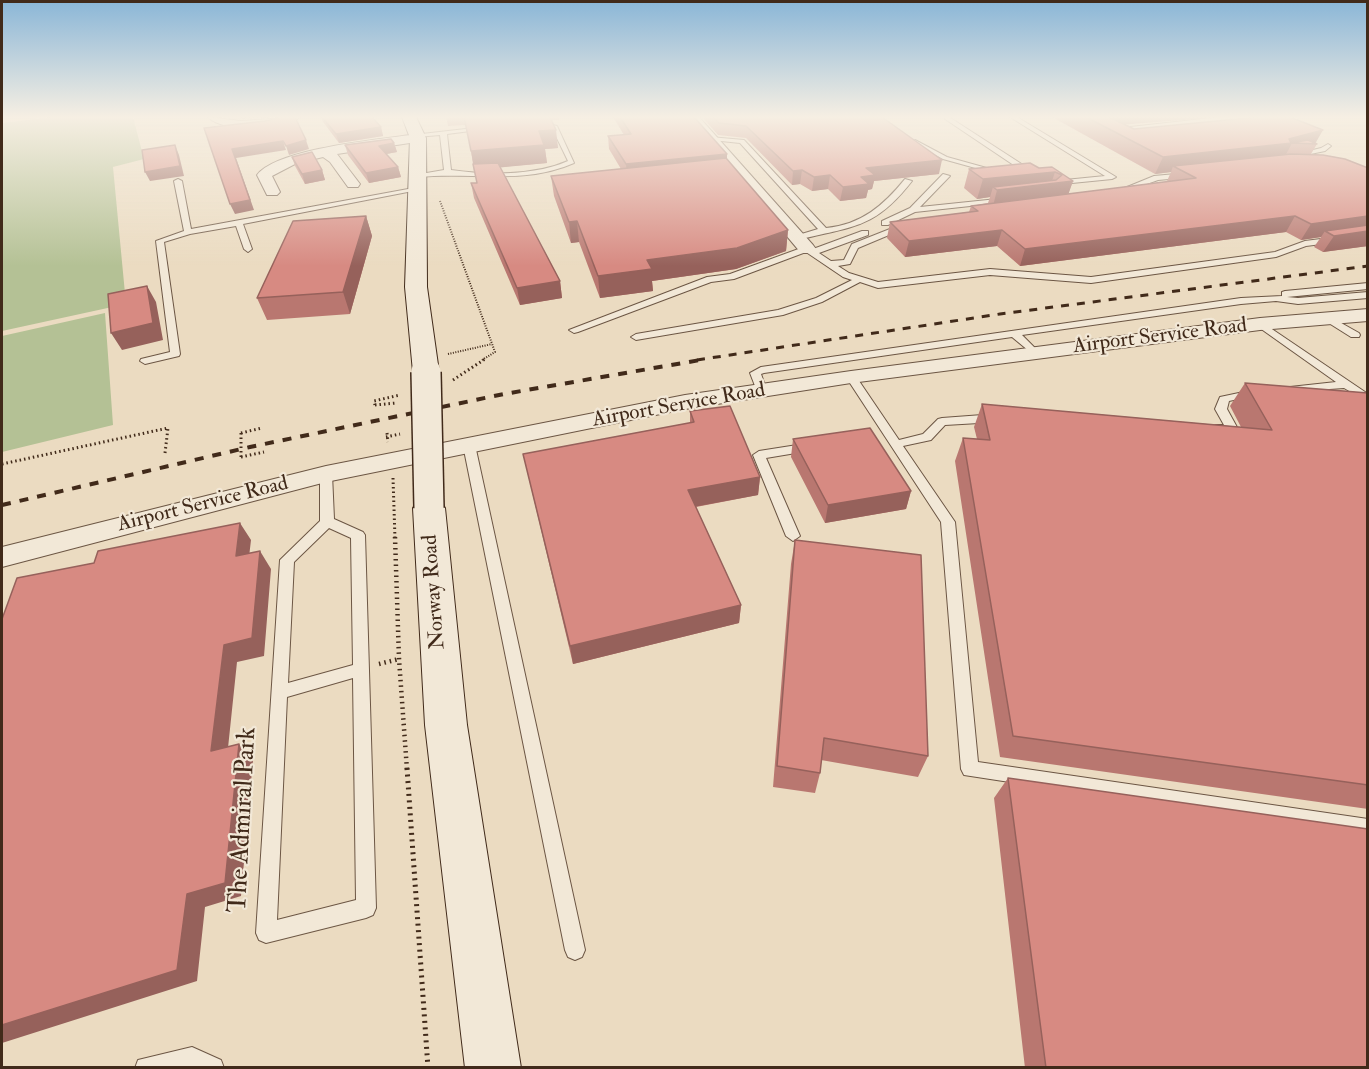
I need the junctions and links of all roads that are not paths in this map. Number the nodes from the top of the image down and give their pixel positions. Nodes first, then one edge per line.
1 (274, 167) edge
2 (341, 167) edge
3 (418, 167) edge
4 (447, 167) edge
5 (557, 167) edge
6 (732, 167) edge
7 (765, 167) edge
8 (980, 167) edge
9 (1020, 167) edge
10 (1095, 167) edge
11 (1169, 170) edge
12 (448, 172) junction
13 (1011, 175) edge
14 (946, 176) dead end
15 (1020, 178) edge
16 (178, 181) dead end
17 (908, 182) edge
18 (1048, 183) edge
19 (353, 184) dead end
20 (419, 184) junction
21 (272, 192) dead end
22 (1108, 197) edge
23 (1015, 199) edge
24 (913, 210) junction
25 (919, 222) edge
26 (239, 223) junction
27 (823, 231) junction
28 (188, 232) junction
29 (1368, 235) edge
30 (805, 247) junction
31 (248, 249) dead end
32 (826, 263) junction
33 (858, 280) junction
34 (1368, 286) edge
35 (1368, 296) edge
36 (1276, 298) junction
37 (1368, 315) edge
38 (1327, 318) junction
39 (1260, 324) junction
40 (574, 330) dead end
41 (1015, 334) junction
42 (1354, 335) dead end
43 (636, 337) dead end
44 (1035, 354) junction
45 (145, 361) dead end
46 (851, 377) junction
47 (1348, 384) junction
48 (762, 391) junction
49 (1368, 399) edge
50 (1010, 418) edge
51 (1210, 428) edge
52 (887, 438) junction
53 (469, 445) junction
54 (818, 446) edge
55 (326, 474) junction
56 (327, 522) junction
57 (793, 536) dead end
58 (2, 557) edge
59 (361, 669) junction
60 (280, 692) junction
61 (1368, 828) edge
62 (575, 950) dead end
63 (146, 1068) edge
64 (213, 1068) edge
65 (492, 1068) edge

1 - 21 street
2 - 19 street
3 - 20 street, Norway Road
4 - 12 lane
5 - 12 lane
6 - 30 street
7 - 27 lane
8 - 13 lane
9 - 15 lane
10 - 18 lane
11 - 22 lane
12 - 20 lane
14 - 24 lane
16 - 28 lane
17 - 27 lane
20 - 26 lane
20 - 65 street, Norway Road, bridge
23 - 24 lane
24 - 30 lane
25 - 32 lane
26 - 28 lane
26 - 31 lane
27 - 30 lane
28 - 45 lane
29 - 33 lane
30 - 32 lane
30 - 40 lane
32 - 33 lane
33 - 43 lane
34 - 36 lane
35 - 36 lane
36 - 41 lane
37 - 38 street, Airport Service Road
38 - 39 street, Airport Service Road
38 - 42 lane
39 - 44 street, Airport Service Road
39 - 47 lane
41 - 44 lane
41 - 48 lane
44 - 46 street, Airport Service Road
46 - 48 street, Airport Service Road
46 - 52 lane
47 - 49 lane
47 - 51 lane
48 - 53 street, Airport Service Road
50 - 52 lane
52 - 61 lane
53 - 55 street, Airport Service Road
53 - 62 lane
54 - 57 lane
55 - 56 lane
55 - 58 street, Airport Service Road
56 - 59 lane, The Admiral Park
56 - 60 lane, The Admiral Park
59 - 60 lane
59 - 60 lane, The Admiral Park
63 - 64 lane

